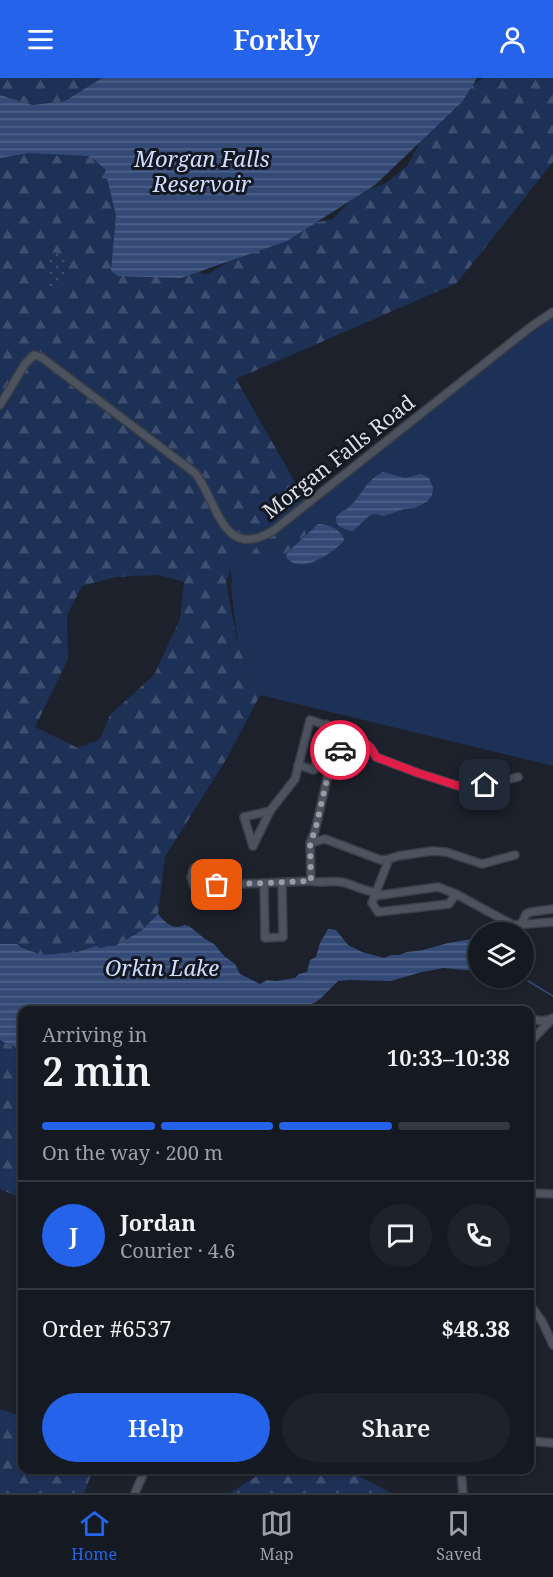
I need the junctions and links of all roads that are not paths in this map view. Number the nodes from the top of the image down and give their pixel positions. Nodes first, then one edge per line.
1 (553, 312) edge
2 (0, 405) edge
3 (326, 724) junction
4 (345, 742) junction
5 (298, 765) junction
6 (518, 777) dead end
7 (270, 811) junction
8 (310, 843) junction
9 (515, 855) dead end
10 (389, 860) junction
11 (194, 868) dead end
12 (311, 881) junction
13 (264, 883) junction
14 (282, 883) junction
15 (375, 894) junction
16 (456, 894) junction
17 (553, 909) edge
18 (507, 922) edge
19 (523, 922) edge
20 (553, 922) edge
21 (534, 924) edge
22 (552, 1019) edge
23 (534, 1020) edge
24 (534, 1038) edge
25 (534, 1193) edge
26 (553, 1194) edge
27 (534, 1310) edge
28 (553, 1345) edge
29 (534, 1441) edge
30 (553, 1443) edge
31 (143, 1474) edge
32 (461, 1474) edge
33 (135, 1493) edge
34 (463, 1493) edge

1 - 2 street, Morgan Falls Road
3 - 4 street
3 - 5 street
3 - 5 street
4 - 6 street
4 - 8 street
5 - 7 street
7 - 7 street
8 - 10 street
8 - 12 street
9 - 10 street
10 - 15 street
11 - 13 street
12 - 14 street
12 - 15 street
13 - 14 street
13 - 14 street
15 - 16 street
15 - 16 street
16 - 18 street
17 - 19 street
20 - 21 street
22 - 23 street
22 - 24 street
25 - 26 street
27 - 28 street
29 - 30 street
31 - 33 street
32 - 34 street

